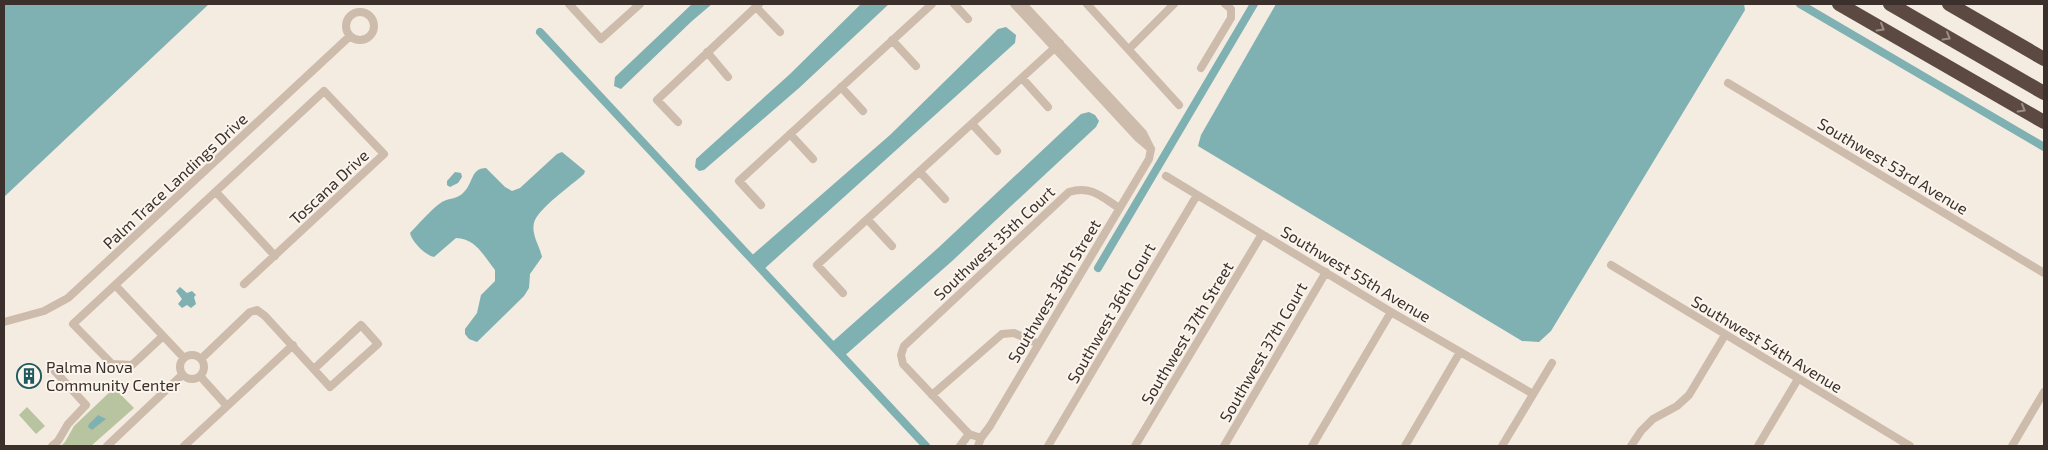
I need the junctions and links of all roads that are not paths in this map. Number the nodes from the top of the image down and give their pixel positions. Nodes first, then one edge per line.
1 (569, 4) edge
2 (640, 4) edge
3 (932, 4) edge
4 (954, 4) edge
5 (1014, 4) edge
6 (1023, 4) edge
7 (1087, 4) edge
8 (1174, 4) edge
9 (1225, 4) edge
10 (1839, 4) edge
11 (1890, 4) edge
12 (1949, 4) edge
13 (757, 5) edge
14 (968, 19) dead end
15 (780, 32) dead end
16 (350, 36) dead end
17 (892, 40) junction
18 (1058, 46) junction
19 (1129, 49) junction
20 (707, 52) junction
21 (2044, 59) edge
22 (916, 66) dead end
23 (1201, 68) dead end
24 (728, 77) dead end
25 (1022, 78) junction
26 (1728, 84) dead end
27 (841, 87) junction
28 (2044, 93) edge
29 (1179, 105) dead end
30 (1048, 107) dead end
31 (863, 111) dead end
32 (678, 122) dead end
33 (2044, 122) edge
34 (972, 124) junction
35 (790, 134) junction
36 (997, 151) dead end
37 (813, 159) dead end
38 (920, 172) junction
39 (1166, 176) dead end
40 (216, 192) junction
41 (1197, 195) junction
42 (945, 199) dead end
43 (761, 205) dead end
44 (1119, 208) junction
45 (868, 220) junction
46 (1262, 234) junction
47 (892, 246) dead end
48 (275, 256) junction
49 (1611, 265) dead end
50 (1326, 272) junction
51 (2044, 273) edge
52 (244, 284) dead end
53 (115, 285) junction
54 (843, 293) dead end
55 (1391, 312) junction
56 (4, 322) edge
57 (1725, 335) junction
58 (163, 336) junction
59 (1039, 344) junction
60 (292, 345) junction
61 (1460, 352) junction
62 (184, 358) junction
63 (200, 358) junction
64 (1552, 362) dead end
65 (51, 367) dead end
66 (314, 369) junction
67 (182, 375) junction
68 (200, 376) junction
69 (1798, 379) junction
70 (2044, 392) edge
71 (1533, 394) junction
72 (932, 395) junction
73 (228, 406) junction
74 (969, 434) junction
75 (981, 438) junction
76 (963, 445) edge
77 (52, 446) edge
78 (107, 446) edge
79 (184, 446) edge
80 (978, 446) edge
81 (1048, 446) edge
82 (1135, 446) edge
83 (1224, 446) edge
84 (1312, 446) edge
85 (1405, 446) edge
86 (1502, 446) edge
87 (1631, 446) edge
88 (1758, 446) edge
89 (1910, 446) edge
90 (2012, 446) edge

1 - 2 street
3 - 17 street
4 - 14 street
5 - 18 street
6 - 18 street
7 - 19 street
8 - 19 street
9 - 23 street
10 -> 33 highway
11 -> 28 highway
12 - 21 highway
13 - 15 street
13 - 20 street
16 - 56 street, Palm Trace Landings Drive
17 - 22 street
17 - 27 street
18 - 25 street
18 - 44 street, Southwest 36th Street
19 - 29 street
20 - 24 street
20 - 32 street
25 - 30 street
25 - 34 street
26 - 51 street, Southwest 53rd Avenue
27 - 31 street
27 - 35 street
34 - 36 street
34 - 38 street
35 - 37 street
35 - 43 street
38 - 42 street
38 - 45 street
39 - 41 street, Southwest 55th Avenue
40 - 48 street
40 - 48 street, Toscana Drive
40 - 53 street, Toscana Drive
41 - 46 street, Southwest 55th Avenue
41 - 81 street, Southwest 36th Court
44 - 59 street, Southwest 36th Street
44 - 72 street, Southwest 35th Court
45 - 47 street
45 - 54 street
46 - 50 street, Southwest 55th Avenue
46 - 82 street, Southwest 37th Street
48 - 52 street, Toscana Drive
49 - 57 street, Southwest 54th Avenue
50 - 55 street, Southwest 55th Avenue
50 - 83 street, Southwest 37th Court
53 - 58 street
53 - 58 street, Toscana Drive
55 - 61 street, Southwest 55th Avenue
55 - 84 street
57 - 69 street, Southwest 54th Avenue
57 - 87 street
58 - 62 street
59 - 72 street
59 - 75 street, Southwest 36th Street
60 - 63 street
60 - 66 street
60 - 73 street
61 - 71 street, Southwest 55th Avenue
61 - 85 street
62 - 63 street
62 - 67 street
63 - 68 street
64 - 71 street
65 - 77 street
66 - 66 street
67 - 68 street
67 - 78 street
68 - 73 street
69 - 88 street
69 - 89 street, Southwest 54th Avenue
70 - 90 street
71 - 86 street
72 - 74 street
73 - 79 street
74 - 75 street
74 - 76 street
75 - 80 street, Southwest 36th Street

